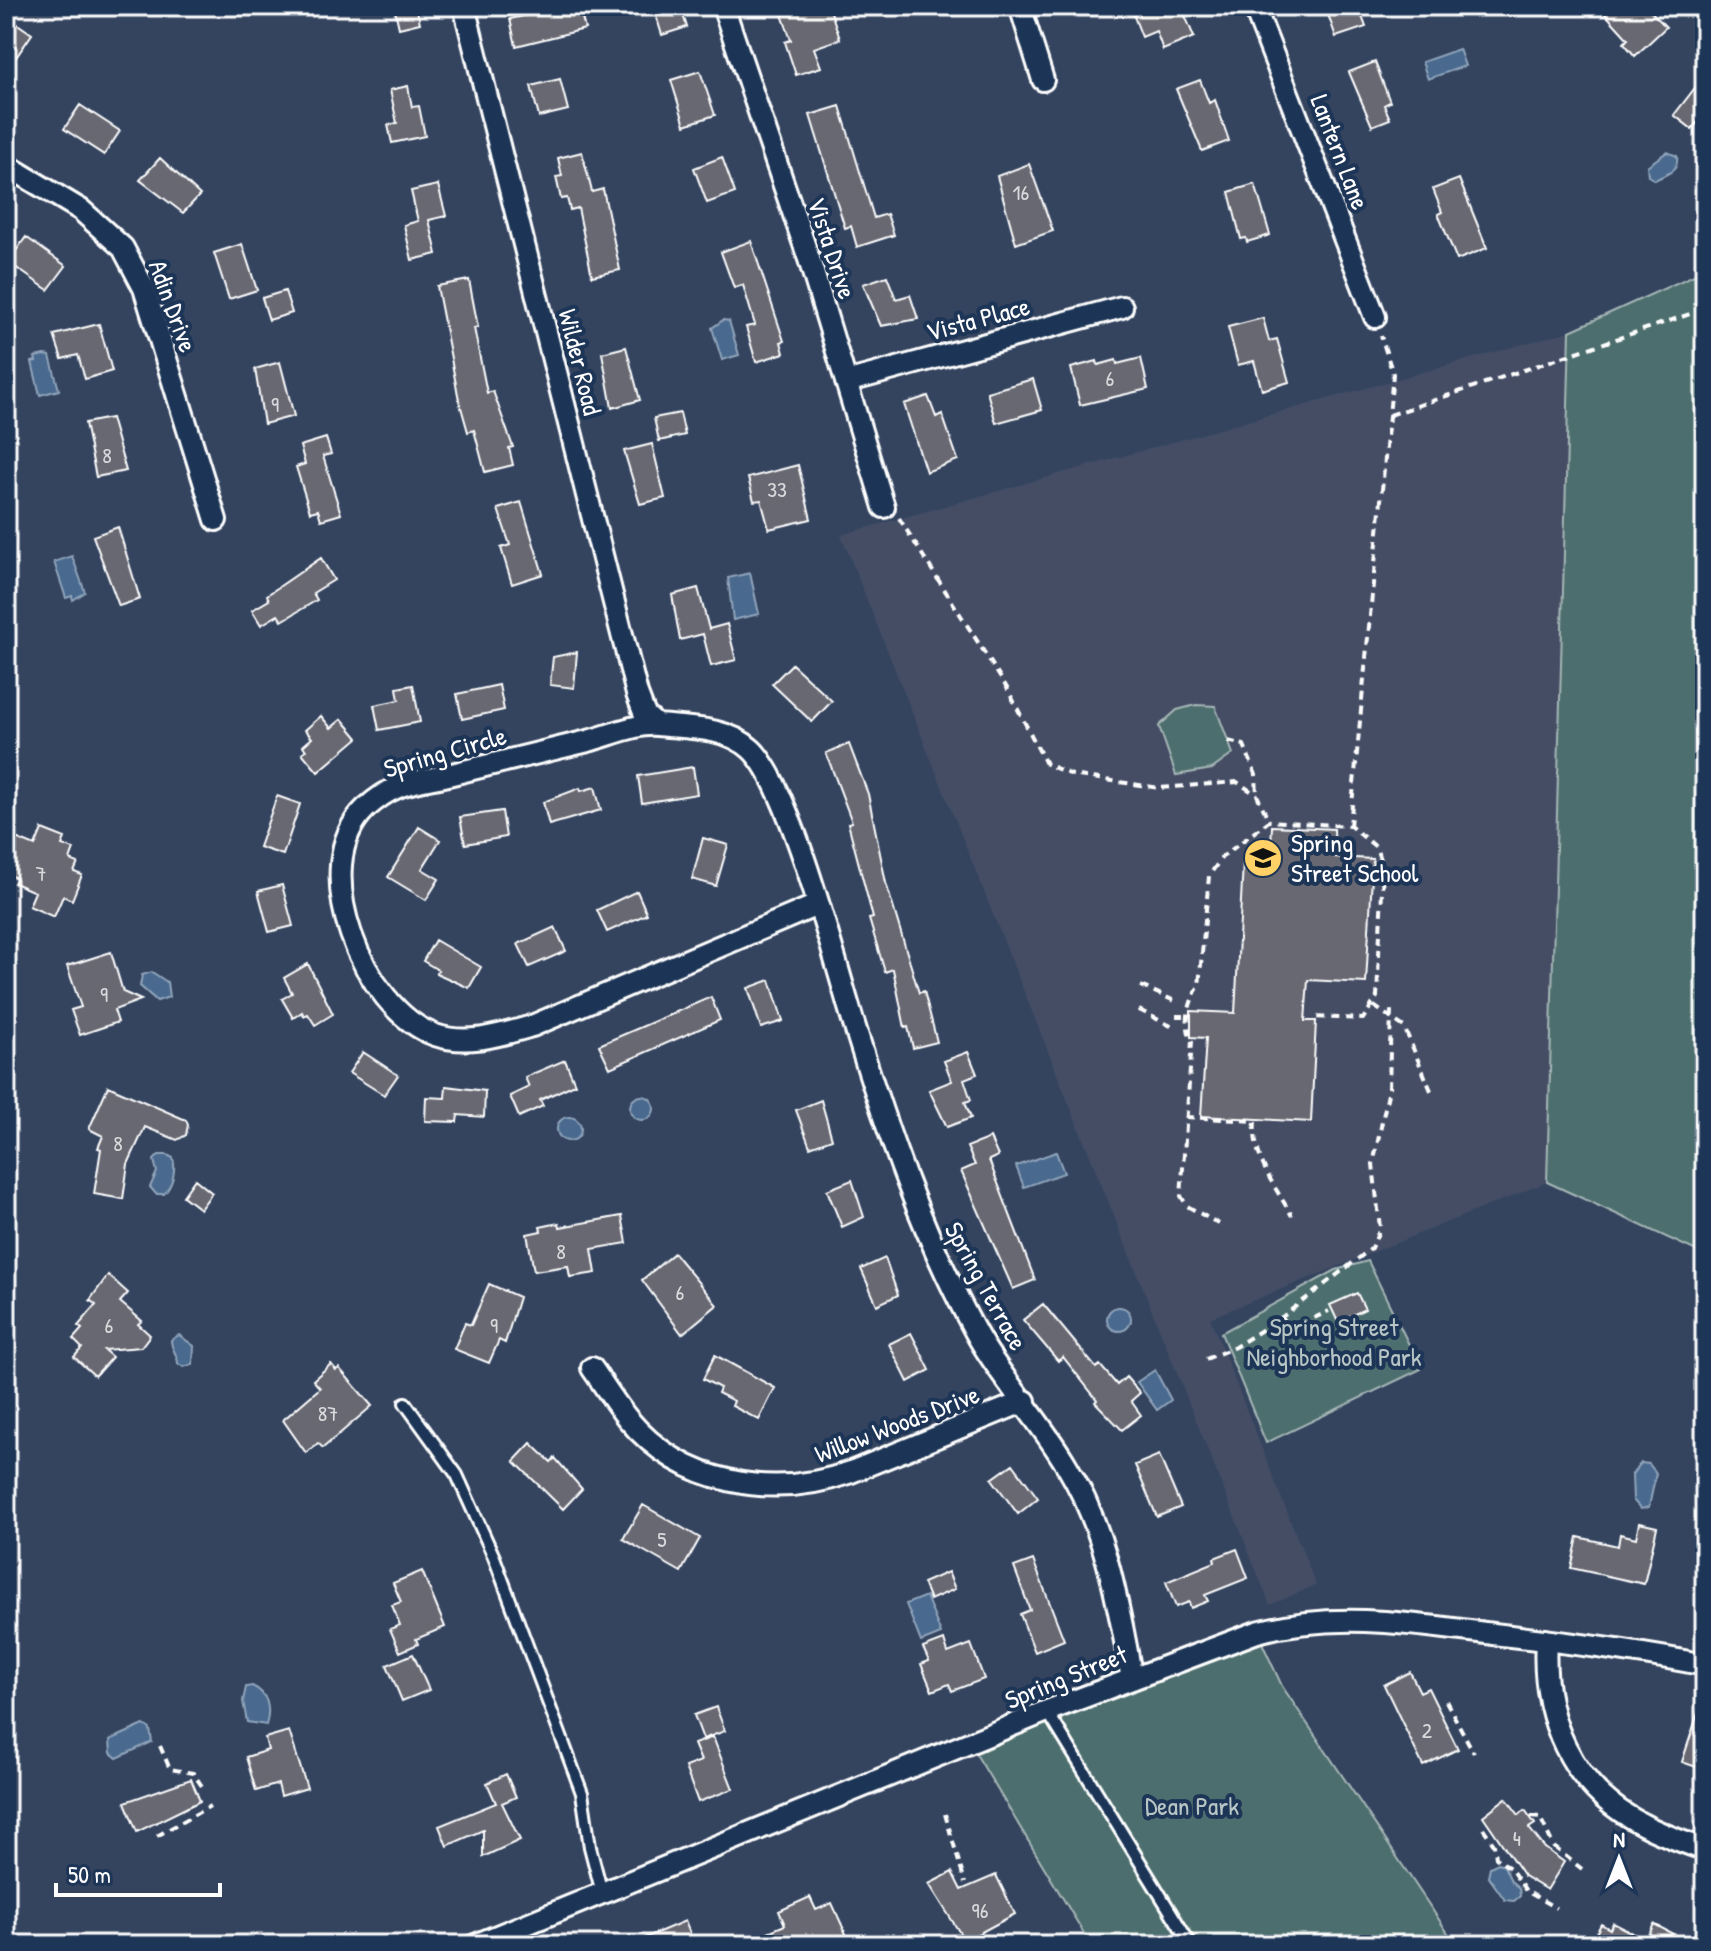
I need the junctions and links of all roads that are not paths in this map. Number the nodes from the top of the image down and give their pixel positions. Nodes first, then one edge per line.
1 (464, 6) edge
2 (723, 6) edge
3 (1020, 6) edge
4 (1254, 6) edge
5 (1043, 80) dead end
6 (6, 165) edge
7 (1122, 307) dead end
8 (1375, 317) road end
9 (846, 382) junction
10 (884, 507) road end
11 (216, 520) dead end
12 (655, 724) junction
13 (817, 905) junction
14 (592, 1368) dead end
15 (1025, 1401) junction
16 (405, 1403) dead end
17 (1546, 1640) junction
18 (1705, 1665) edge
19 (1132, 1679) junction
20 (1047, 1711) junction
21 (1705, 1850) edge
22 (602, 1893) junction
23 (475, 1945) edge
24 (1191, 1945) edge

1 - 12 street, Wilder Road
2 - 9 street, Vista Drive
3 - 5 street
4 - 8 street, Lantern Lane
6 - 11 street, Adin Drive
7 - 9 street, Vista Place
9 - 10 street, Vista Drive
12 - 13 street, Spring Circle
12 - 13 street, Spring Circle
13 - 15 street, Spring Terrace
14 - 15 street, Willow Woods Drive
15 - 19 street, Spring Terrace
16 - 22 lane
17 - 18 street, Spring Street
17 - 19 street, Spring Street
17 - 21 street
19 - 20 street, Spring Street
20 - 22 street, Spring Street
20 - 24 lane
22 - 23 street, Spring Street

